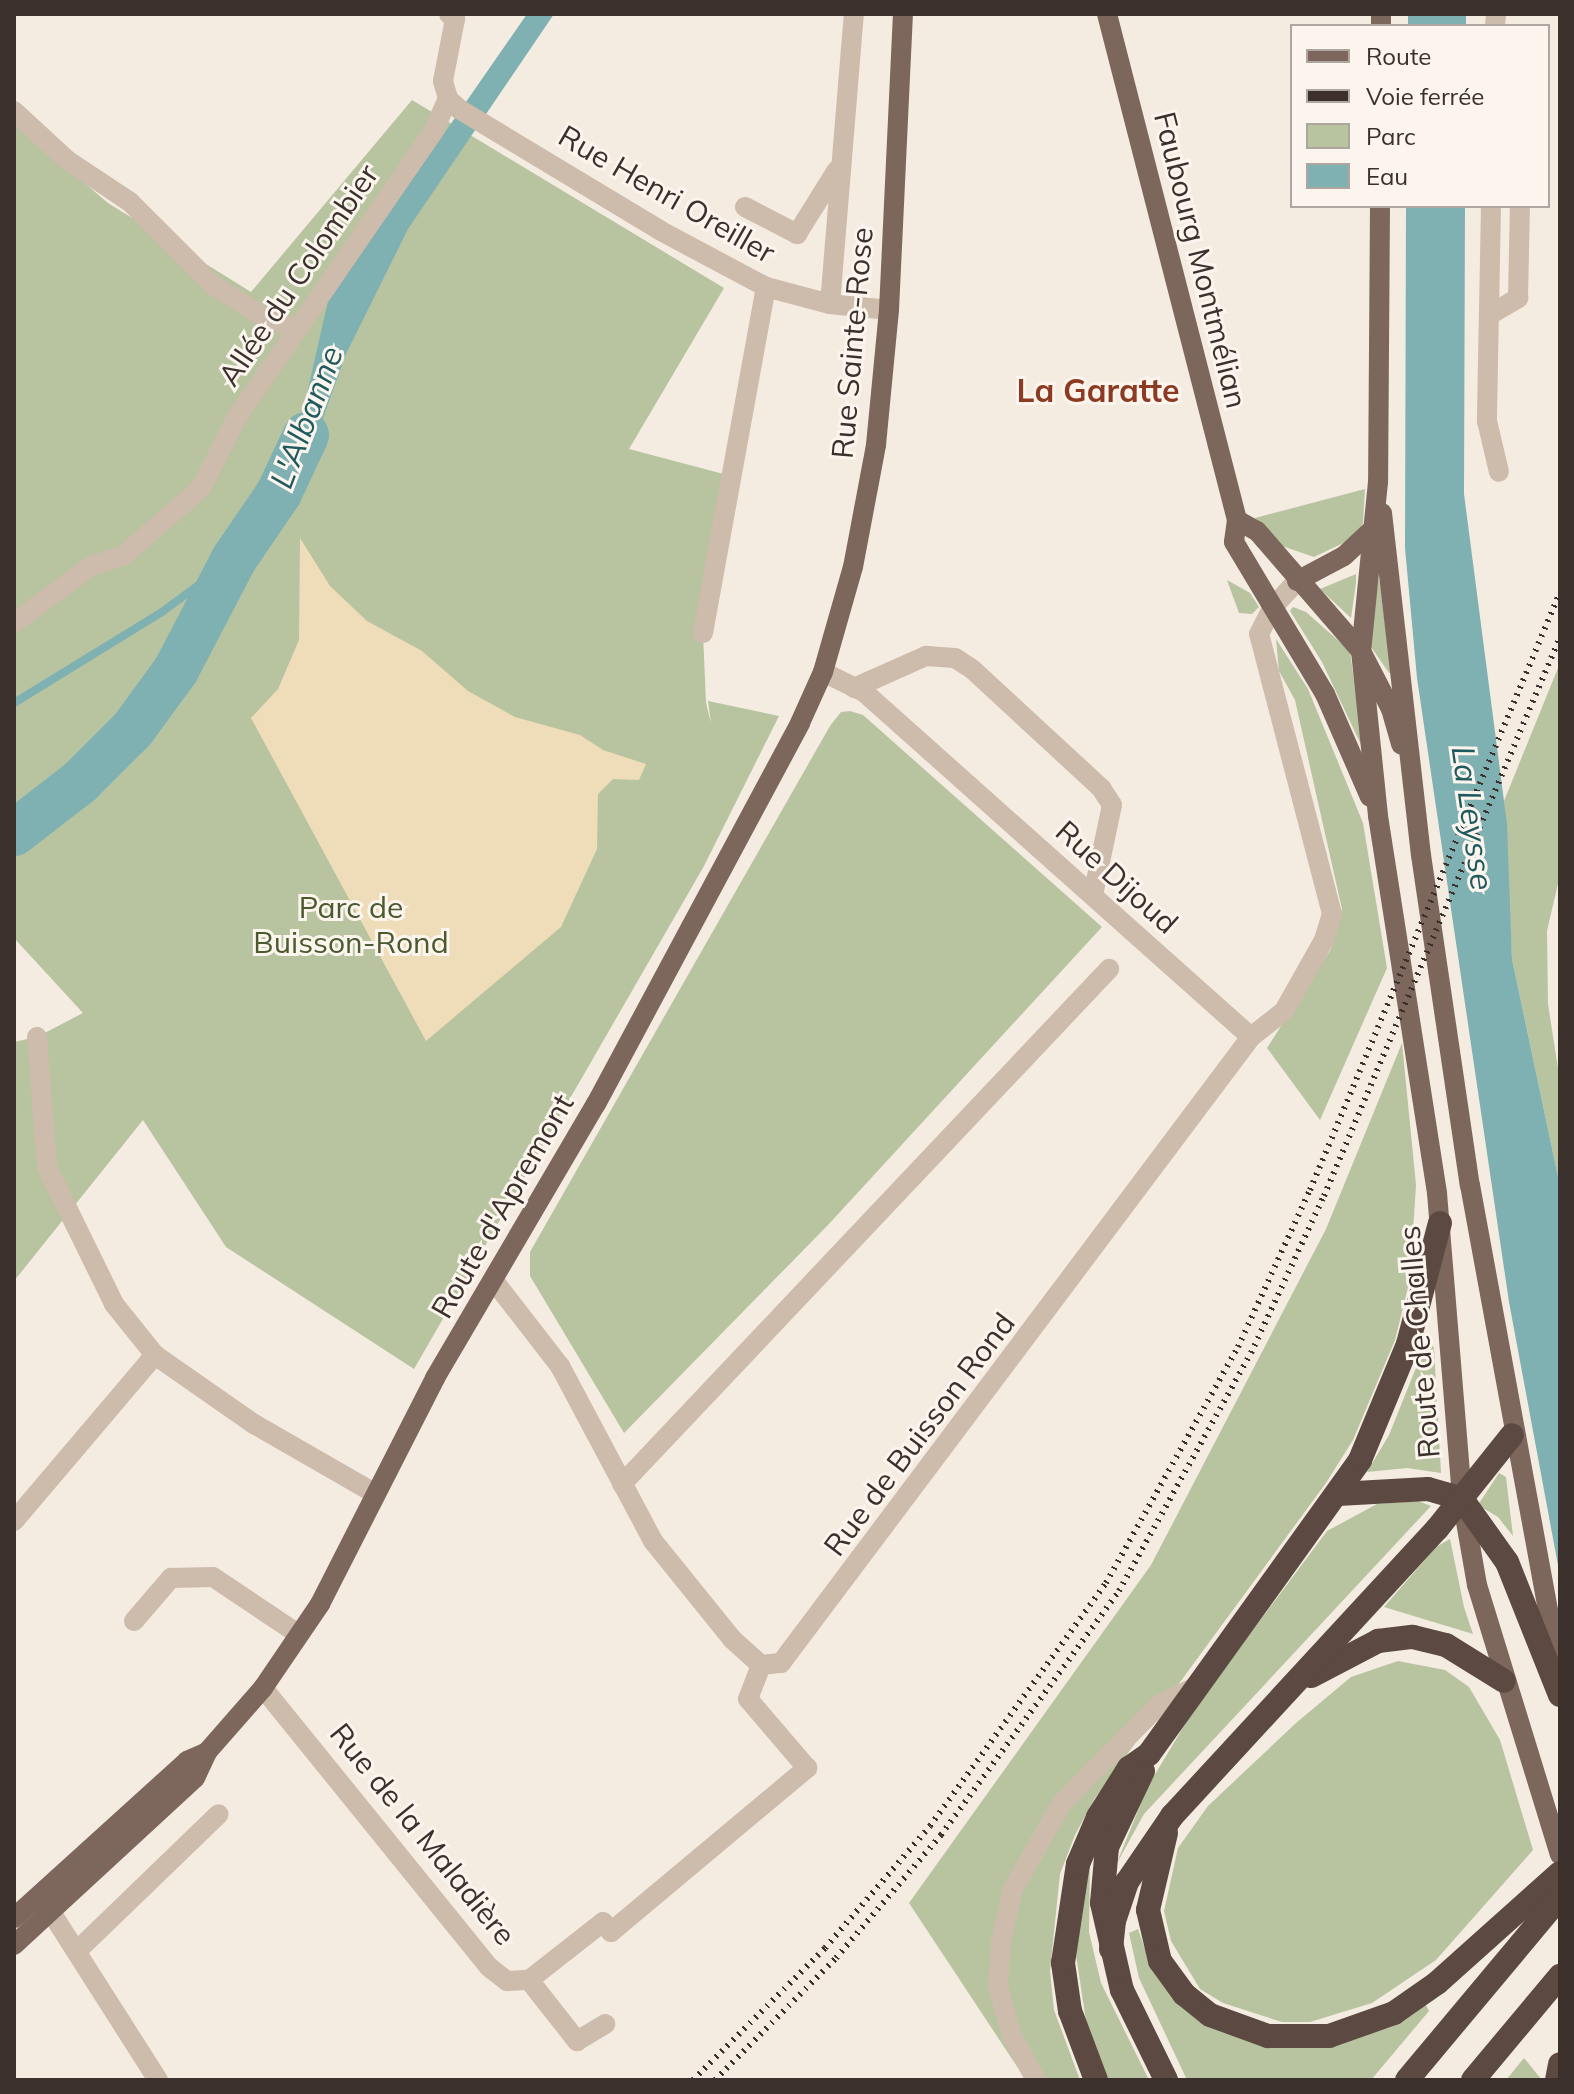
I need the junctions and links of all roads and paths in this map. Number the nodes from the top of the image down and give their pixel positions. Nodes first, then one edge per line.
1 (449, 14) edge
2 (854, 14) edge
3 (903, 14) edge
4 (1107, 14) edge
5 (450, 96) junction
6 (14, 111) edge
7 (839, 166) junction
8 (745, 207) dead end
9 (1380, 208) edge
10 (1491, 208) edge
11 (1520, 208) edge
12 (766, 287) junction
13 (830, 304) junction
14 (889, 310) junction
15 (1489, 315) junction
16 (295, 328) junction
17 (1499, 472) dead end
18 (1378, 482) junction
19 (1237, 520) junction
20 (1372, 530) junction
21 (1297, 581) junction
22 (1272, 608) junction
23 (14, 623) edge
24 (703, 633) dead end
25 (1361, 651) junction
26 (823, 672) junction
27 (854, 688) junction
28 (1413, 788) junction
29 (1378, 816) junction
30 (1093, 895) junction
31 (1109, 969) dead end
32 (37, 1037) dead end
33 (1251, 1037) junction
34 (1440, 1223) junction
35 (494, 1281) junction
36 (155, 1355) junction
37 (1512, 1435) junction
38 (622, 1484) junction
39 (374, 1493) junction
40 (1338, 1494) junction
41 (1462, 1499) junction
42 (14, 1521) edge
43 (134, 1621) dead end
44 (298, 1634) junction
45 (761, 1665) junction
46 (1560, 1674) edge
47 (1504, 1681) junction
48 (1199, 1685) junction
49 (263, 1688) junction
50 (1285, 1692) junction
51 (1560, 1695) edge
52 (1149, 1754) junction
53 (219, 1814) dead end
54 (1172, 1816) junction
55 (1560, 1854) edge
56 (1554, 1891) edge
57 (46, 1903) junction
58 (14, 1918) edge
59 (14, 1945) edge
60 (79, 1949) junction
61 (1111, 1949) junction
62 (1560, 1976) edge
63 (529, 1980) junction
64 (605, 2024) dead end
65 (1560, 2064) edge
66 (158, 2080) edge
67 (1036, 2080) edge
68 (1096, 2080) edge
69 (1166, 2080) edge
70 (1407, 2080) edge
71 (1473, 2080) edge
72 (1557, 2080) edge

1 - 5 street, Allée du Colombier
2 - 7 street
3 - 14 main road, Rue Sainte-Rose
4 - 19 main road, Faubourg Montmélian
5 - 12 street, Rue Henri Oreiller
5 - 16 street, Allée du Colombier
6 - 16 street
7 - 8 street
7 - 13 street
9 - 18 main road
10 - 15 street
11 - 15 street
12 - 13 street, Rue Henri Oreiller
12 - 24 street
13 - 14 street, Rue Henri Oreiller
14 - 26 main road, Rue Sainte-Rose
15 - 17 street
16 - 23 street, Allée du Colombier
18 - 20 main road
18 - 28 main road
19 - 21 main road
19 - 22 main road, Faubourg Montmélian
20 - 21 main road
20 - 25 main road
21 - 22 street
21 - 25 main road
22 - 29 main road, Faubourg Montmélian
22 - 33 street
25 - 28 main road
25 - 29 main road
26 - 27 street, Rue Dijoud
26 - 35 main road, Route d'Apremont
27 - 30 street, Rue Dijoud
27 - 30 street
28 - 37 main road
29 - 34 main road, Route de Challes
30 - 33 street, Rue Dijoud
31 - 38 street
32 - 36 street
33 - 45 street, Rue de Buisson Rond
34 - 40 highway
34 - 41 main road, Route de Challes
35 - 38 street
35 - 39 main road, Route d'Apremont
36 - 39 street
36 - 42 street
37 - 41 highway
37 - 46 main road
38 - 45 street
39 - 44 main road, Route d'Apremont
40 - 41 highway
40 - 48 highway
41 - 47 main road, Route de Challes
41 - 50 highway
41 - 51 highway
43 - 44 street
44 - 49 main road, Route d'Apremont
45 - 63 street, Rue de la Maladière
47 - 50 highway
47 - 55 main road, Route de Challes
48 - 52 highway
48 - 67 street
49 - 57 main road, Route d'Apremont
49 - 63 street, Rue de la Maladière
50 - 54 highway
52 - 61 highway
52 - 68 highway
53 - 60 street
54 - 56 highway
54 - 61 highway
56 - 70 highway
57 - 58 main road, Route d'Apremont
57 - 59 main road, Route d'Apremont
57 - 60 street
60 - 66 street
61 - 69 highway
62 - 71 highway
63 - 64 street
65 - 72 highway

